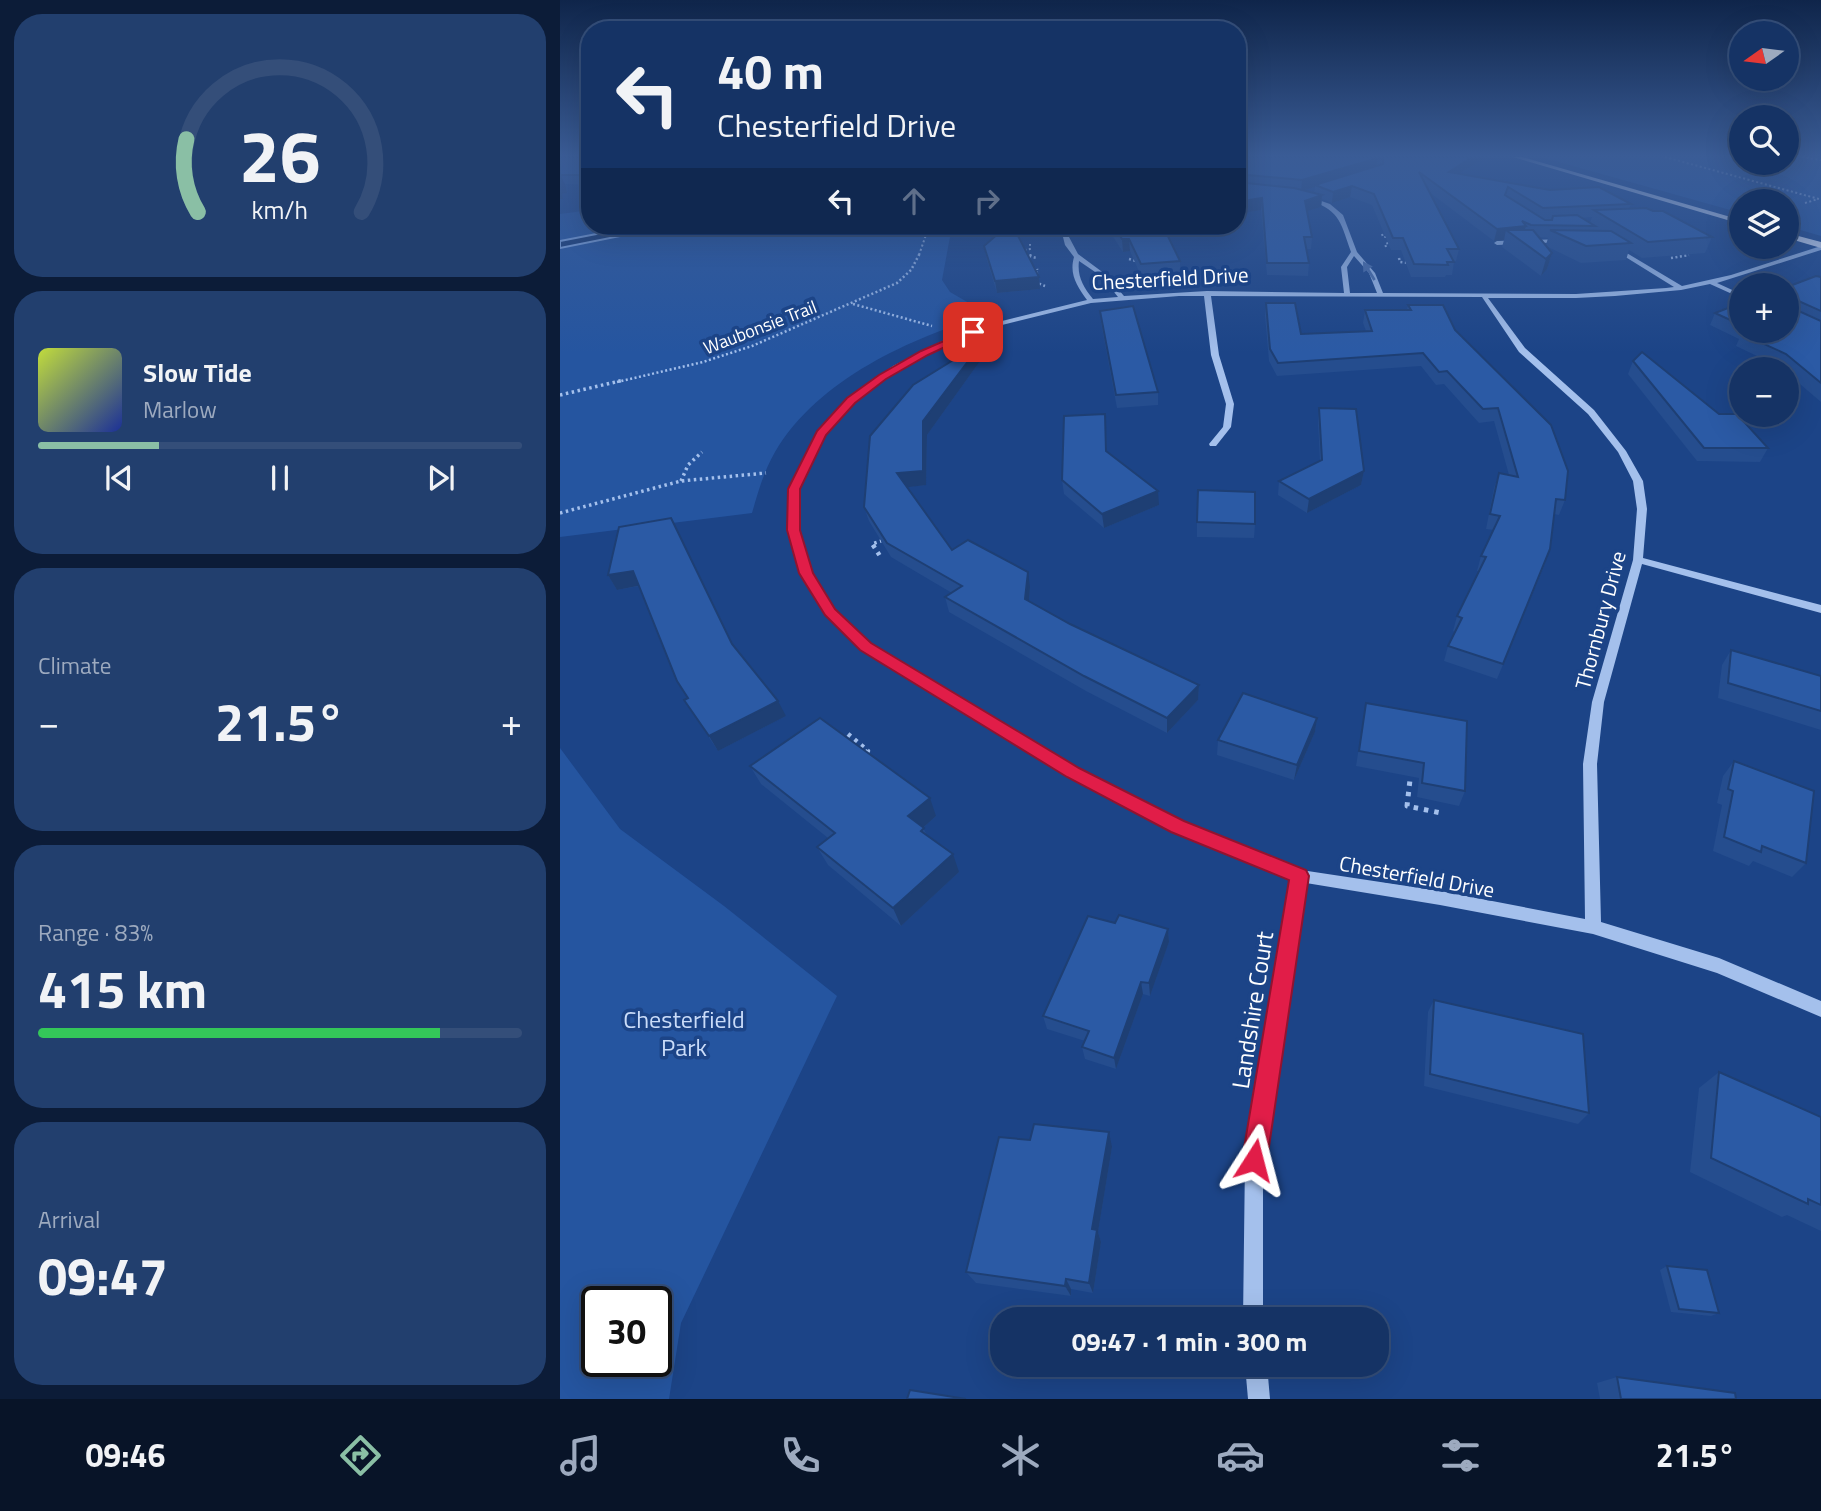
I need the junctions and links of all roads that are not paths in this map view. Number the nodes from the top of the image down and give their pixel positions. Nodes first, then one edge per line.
1 (1343, 222) edge
2 (1549, 232) edge
3 (1068, 235) edge
4 (1799, 239) edge
5 (1558, 241) junction
6 (1570, 241) edge
7 (1497, 243) edge
8 (1606, 243) edge
9 (1821, 247) edge
10 (1353, 252) junction
11 (1076, 258) junction
12 (1709, 282) junction
13 (1681, 288) junction
14 (1729, 291) edge
15 (1208, 293) junction
16 (1347, 293) junction
17 (1380, 293) junction
18 (1484, 296) junction
19 (1122, 297) junction
20 (1091, 301) junction
21 (1213, 444) dead end
22 (1638, 560) junction
23 (1821, 609) edge
24 (1300, 876) junction
25 (1593, 927) junction
26 (1821, 1009) edge
27 (1253, 1307) edge
28 (1257, 1377) edge
29 (1259, 1399) edge

1 - 10 street
2 - 5 street
3 - 11 street
4 - 9 main road
5 - 6 street
5 - 7 street
8 - 13 street
9 - 12 street, Chesterfield Drive
10 - 16 street
17 -> 10 street
11 - 19 street
11 - 20 street
12 - 13 street, Chesterfield Drive
12 - 14 street
13 - 18 street, Chesterfield Drive
15 - 16 street, Chesterfield Drive
15 - 19 street, Chesterfield Drive
15 - 21 street
16 - 17 street, Chesterfield Drive
17 - 18 street, Chesterfield Drive
18 - 22 street, Thornbury Drive
19 - 20 street, Chesterfield Drive
20 - 24 street, Chesterfield Drive
22 - 23 street
22 - 25 street, Thornbury Drive
24 - 25 street, Chesterfield Drive
24 - 27 street, Landshire Court
25 - 26 street, Chesterfield Drive
28 - 29 street

